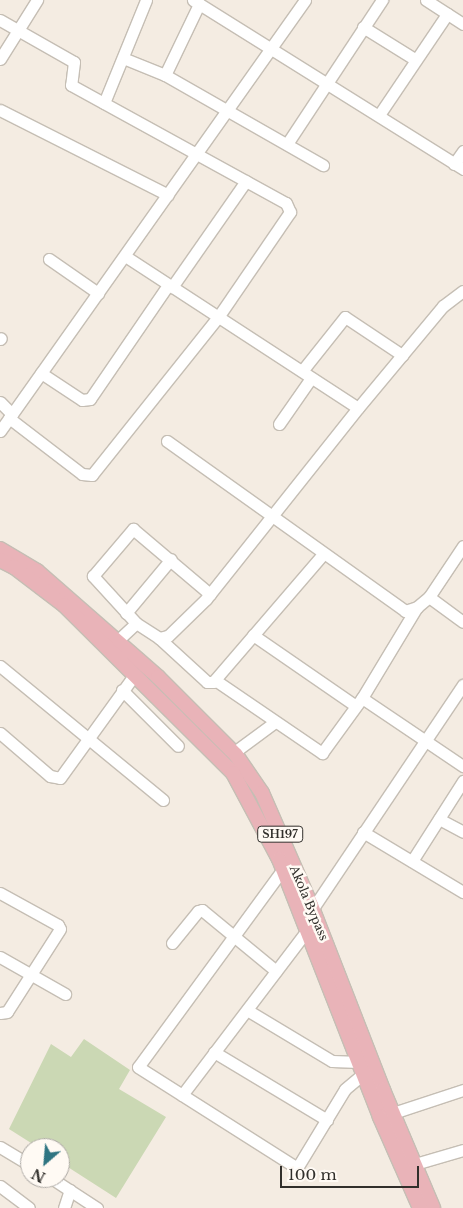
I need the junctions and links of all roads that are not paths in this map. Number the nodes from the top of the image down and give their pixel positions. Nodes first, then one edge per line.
1 (37, 0) edge
2 (146, 0) edge
3 (305, 0) edge
4 (382, 0) edge
5 (426, 0) edge
6 (196, 2) edge
7 (447, 14) junction
8 (0, 20) edge
9 (463, 24) edge
10 (363, 27) junction
11 (16, 29) junction
12 (272, 47) junction
13 (123, 58) junction
14 (0, 59) edge
15 (416, 60) junction
16 (166, 75) junction
17 (326, 82) junction
18 (104, 103) junction
19 (0, 110) edge
20 (228, 110) junction
21 (379, 116) junction
22 (287, 144) junction
23 (463, 151) edge
24 (197, 154) junction
25 (323, 165) dead end
26 (459, 166) edge
27 (246, 181) junction
28 (168, 195) junction
29 (125, 256) junction
30 (49, 259) dead end
31 (170, 286) junction
32 (463, 291) edge
33 (98, 293) junction
34 (218, 317) junction
35 (402, 355) junction
36 (41, 373) junction
37 (307, 374) junction
38 (0, 402) edge
39 (358, 408) junction
40 (11, 416) junction
41 (278, 424) dead end
42 (0, 431) edge
43 (167, 441) dead end
44 (270, 517) junction
45 (463, 546) edge
46 (323, 554) junction
47 (1, 559) edge
48 (171, 559) junction
49 (210, 594) junction
50 (429, 597) junction
51 (418, 608) junction
52 (126, 613) junction
53 (463, 622) edge
54 (136, 624) junction
55 (253, 635) junction
56 (159, 638) junction
57 (117, 641) junction
58 (0, 666) edge
59 (135, 674) junction
60 (215, 680) junction
61 (122, 690) junction
62 (461, 692) edge
63 (359, 702) junction
64 (275, 722) junction
65 (0, 733) edge
66 (86, 739) junction
67 (425, 740) junction
68 (178, 746) dead end
69 (234, 753) junction
70 (463, 766) edge
71 (463, 781) edge
72 (163, 800) dead end
73 (439, 818) junction
74 (364, 832) junction
75 (463, 832) edge
76 (412, 861) junction
77 (283, 869) junction
78 (463, 892) edge
79 (0, 893) edge
80 (302, 898) junction
81 (313, 908) junction
82 (308, 929) junction
83 (234, 934) junction
84 (172, 943) dead end
85 (0, 957) edge
86 (276, 971) junction
87 (32, 977) junction
88 (66, 994) dead end
89 (247, 1010) junction
90 (0, 1013) edge
91 (214, 1052) junction
92 (366, 1067) junction
93 (463, 1090) edge
94 (182, 1095) junction
95 (393, 1113) junction
96 (327, 1120) junction
97 (0, 1147) edge
98 (463, 1150) edge
99 (20, 1159) edge
100 (415, 1164) junction
101 (0, 1186) edge
102 (67, 1188) edge
103 (70, 1190) junction
104 (29, 1208) edge
105 (64, 1208) edge
106 (96, 1208) edge
107 (420, 1208) edge
108 (433, 1208) edge

1 - 11 street
2 - 13 street
3 - 12 street
4 - 10 street
5 - 7 street
6 - 12 street
6 - 16 street
7 - 9 street
7 - 15 street
8 - 11 street
10 - 15 street
10 - 17 street
11 - 14 street
11 - 18 street
12 - 17 street
12 - 20 street
13 - 16 street
13 - 18 street
15 - 21 street
16 - 20 street
17 - 21 street
17 - 22 street
18 - 24 street
19 - 28 street
20 - 22 street
20 - 24 street
21 - 26 street
22 - 25 street
23 - 26 street
24 - 27 street
24 - 28 street
27 - 31 street
27 - 34 street
28 - 29 street
29 - 31 street
29 - 33 street
30 - 33 street
31 - 34 street
31 - 36 street
32 - 35 street
33 - 36 street
34 - 37 street
34 - 40 street
35 - 37 street
35 - 39 street
36 - 40 street
37 - 39 street
37 - 41 street
38 - 40 street
39 - 44 street
40 - 42 street
43 - 44 street
44 - 46 street
44 - 49 street
45 - 50 street
46 - 51 street
46 - 55 street
47 - 57 main road, Akola Bypass / SH197
47 - 59 main road, Akola Bypass / SH197
48 - 49 street
48 - 52 street
48 - 52 street
49 - 56 street
50 - 51 street
50 - 53 street
51 - 63 street
52 - 54 street
54 - 56 street
54 - 57 street
55 - 60 street
55 - 63 street
56 - 60 street
57 - 69 main road, Akola Bypass / SH197
58 - 66 street
59 - 61 street
59 - 77 main road, Akola Bypass / SH197
60 - 64 street
61 - 66 street
61 - 68 street
62 - 67 street
63 - 64 street
63 - 67 street
64 - 69 street
65 - 66 street
66 - 72 street
67 - 70 street
67 - 74 street
69 - 80 main road, Akola Bypass / SH197
71 - 73 street
73 - 75 street
73 - 76 street
74 - 76 street
74 - 81 street
76 - 78 street
77 - 80 main road, Akola Bypass / SH197
77 - 83 street
79 - 87 street
80 - 81 main road, Akola Bypass / SH197
80 - 82 main road, Akola Bypass / SH197
81 - 92 main road, Akola Bypass / SH197
82 - 86 street
82 - 92 main road, Akola Bypass / SH197
83 - 84 street
83 - 86 street
83 - 94 street
85 - 87 street
86 - 89 street
87 - 88 street
87 - 90 street
89 - 91 street
89 - 92 street
91 - 94 street
91 - 96 street
92 - 95 main road, Akola Bypass / SH197
92 - 96 street
92 - 107 main road, Akola Bypass / SH197
93 - 95 street
94 - 96 street
95 - 100 main road, Akola Bypass / SH197
97 - 99 street
98 - 100 street
100 - 108 main road, Akola Bypass / SH197
101 - 104 street
102 - 103 street
103 - 105 street
103 - 106 street

